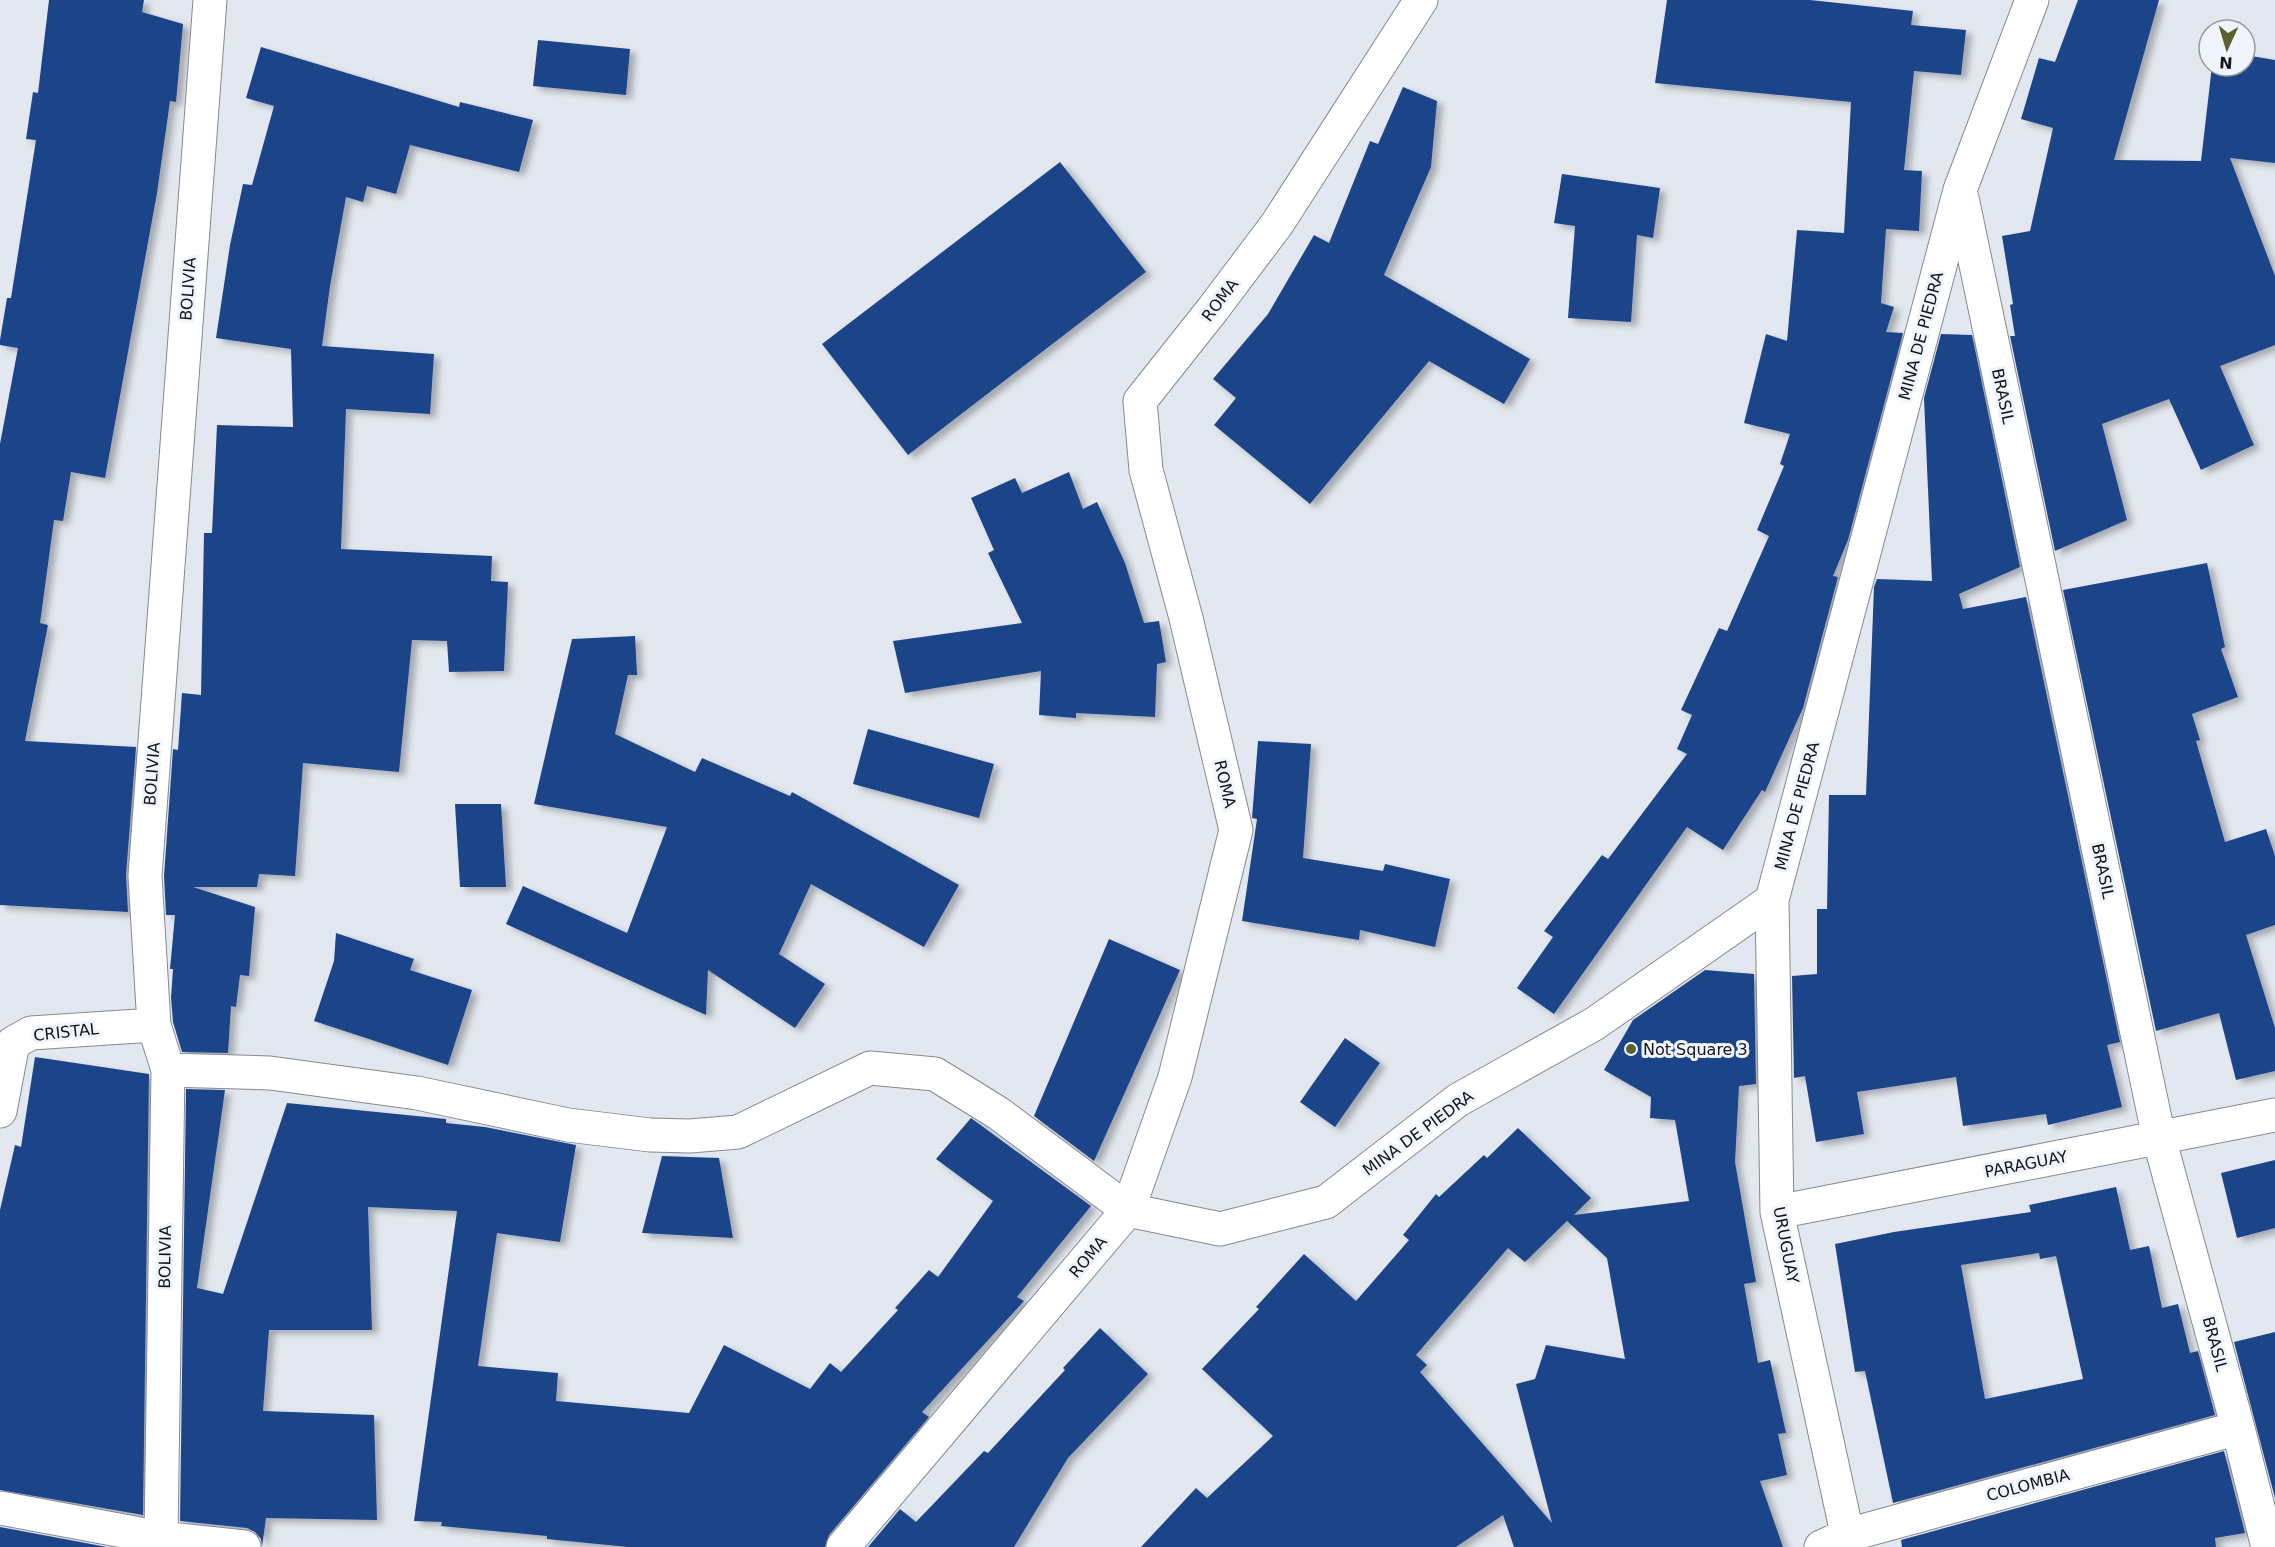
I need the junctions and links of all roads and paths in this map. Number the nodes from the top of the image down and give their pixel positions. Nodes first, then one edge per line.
1 (210, 0) edge
2 (1422, 0) edge
3 (2032, 0) edge
4 (1960, 190) junction
5 (1772, 900) junction
6 (154, 1025) junction
7 (168, 1070) junction
8 (0, 1111) edge
9 (2275, 1115) edge
10 (2158, 1138) junction
11 (1128, 1210) junction
12 (1777, 1212) junction
13 (2238, 1428) junction
14 (0, 1508) edge
15 (160, 1542) edge
16 (1839, 1543) edge
17 (244, 1547) edge
18 (843, 1547) edge
19 (2268, 1547) edge

1 - 6 street, BOLIVIA
2 - 11 street, ROMA
3 - 4 street, MINA DE PIEDRA
4 - 5 street, MINA DE PIEDRA
4 - 10 street, BRASIL
5 - 11 street, MINA DE PIEDRA
5 - 12 street, URUGUAY
6 - 7 street, BOLIVIA
6 - 8 street, CRISTAL
7 - 11 street
7 - 15 street, BOLIVIA
9 - 10 street, PARAGUAY
10 - 12 street, PARAGUAY
10 - 13 street, BRASIL
11 - 18 street, ROMA
12 - 16 street, URUGUAY
13 - 16 street, COLOMBIA
13 - 19 street, BRASIL
14 - 15 street
15 - 17 street

